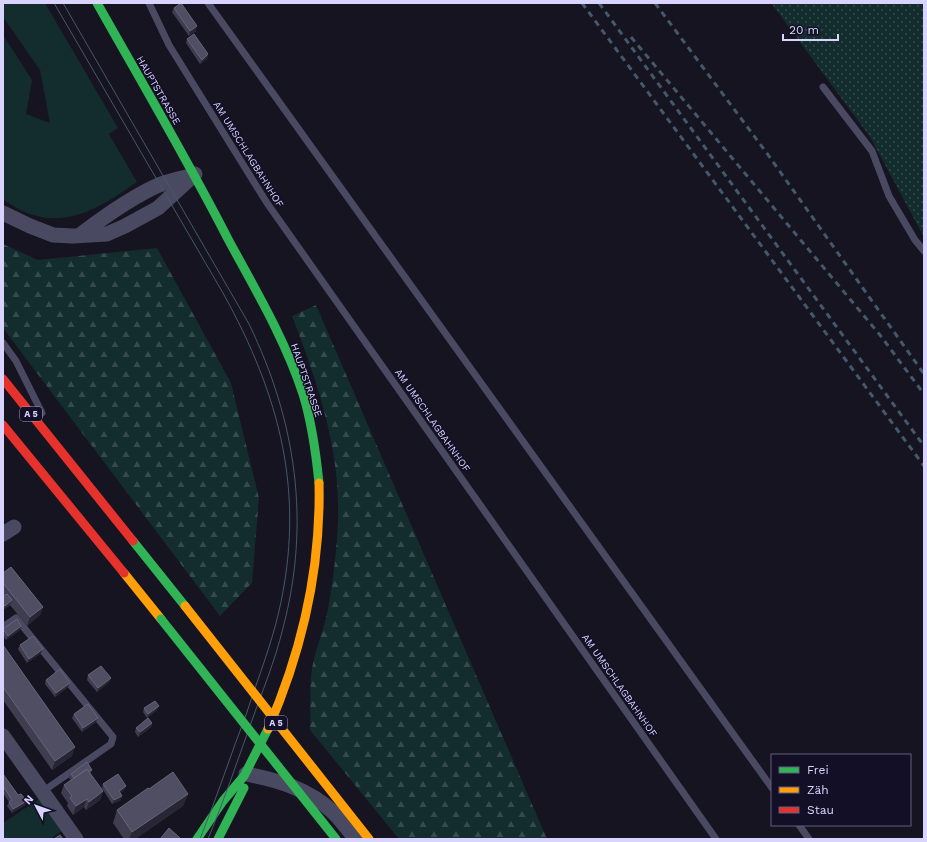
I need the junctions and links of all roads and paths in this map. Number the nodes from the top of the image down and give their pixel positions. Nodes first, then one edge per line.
1 (97, 3) edge
2 (149, 3) edge
3 (208, 3) edge
4 (823, 87) dead end
5 (195, 174) junction
6 (3, 213) edge
7 (924, 251) edge
8 (3, 343) edge
9 (3, 379) edge
10 (3, 425) edge
11 (60, 449) junction
12 (3, 627) edge
13 (3, 736) edge
14 (246, 774) junction
15 (771, 787) edge
16 (42, 792) junction
17 (799, 826) edge
18 (76, 839) edge
19 (197, 839) edge
20 (218, 839) edge
21 (336, 839) edge
22 (356, 839) edge
23 (369, 839) edge
24 (716, 839) edge
25 (809, 839) edge

1 - 5 main road, HAUPTSTRASSE
2 - 24 lane, AM UMSCHLAGBAHNHOF
3 - 15 lane
4 - 7 lane
5 - 6 street
5 - 14 main road, HAUPTSTRASSE
8 - 11 lane
9 - 11 main road, A 5
10 - 21 main road, A 5, bridge
11 - 23 main road, A 5, bridge
12 - 16 lane
13 - 16 street
14 - 19 main road, HAUPTSTRASSE
14 - 20 main road, HAUPTSTRASSE
14 - 22 street
16 - 18 street
17 - 25 lane

